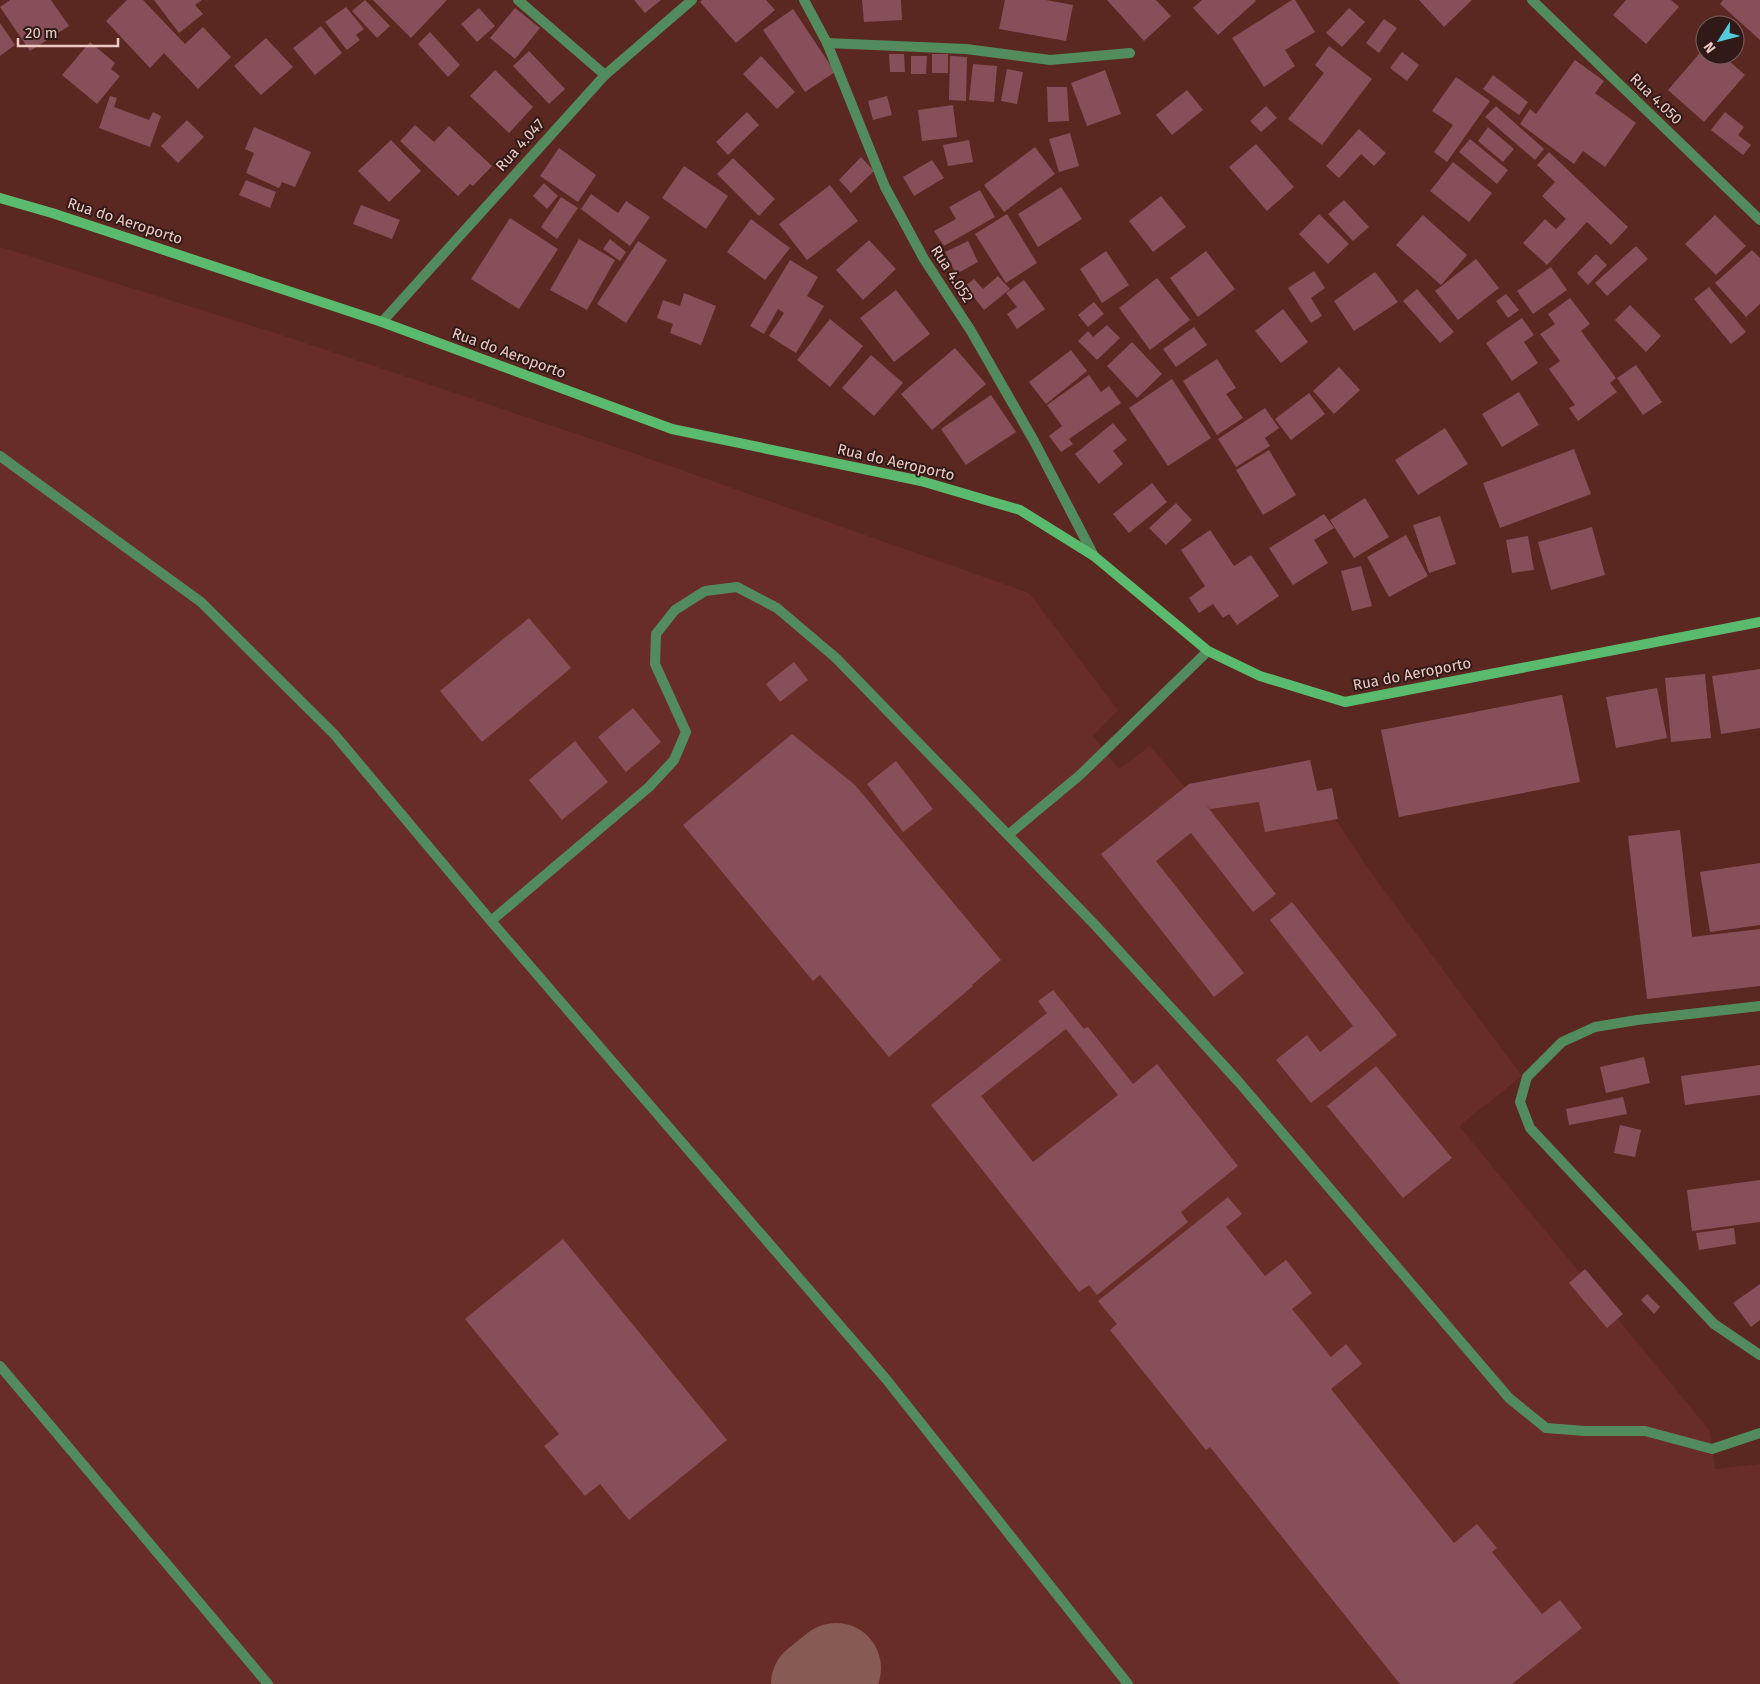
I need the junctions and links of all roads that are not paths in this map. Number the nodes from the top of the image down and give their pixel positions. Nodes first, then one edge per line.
1 (518, 0) edge
2 (692, 0) edge
3 (804, 0) edge
4 (1532, 0) edge
5 (827, 43) junction
6 (1130, 52) dead end
7 (605, 75) junction
8 (0, 198) edge
9 (1760, 220) edge
10 (382, 322) junction
11 (0, 456) edge
12 (1094, 556) junction
13 (1760, 622) edge
14 (1208, 651) junction
15 (1008, 835) junction
16 (491, 920) junction
17 (1760, 1006) edge
18 (1760, 1355) edge
19 (0, 1366) edge
20 (1760, 1433) edge
21 (268, 1684) edge
22 (1128, 1684) edge

1 - 7 street
2 - 7 street, Rua 4.047
3 - 5 street, Rua 4.052
4 - 9 street, Rua 4.050
5 - 6 street
5 - 12 street, Rua 4.052
7 - 10 street, Rua 4.047
8 - 10 main road, Rua do Aeroporto
10 - 12 main road, Rua do Aeroporto
11 - 16 street
12 - 14 main road, Rua do Aeroporto
13 - 14 main road, Rua do Aeroporto
14 - 15 street
15 - 16 street
15 - 20 street
16 - 22 street
17 - 18 street
19 - 21 street

